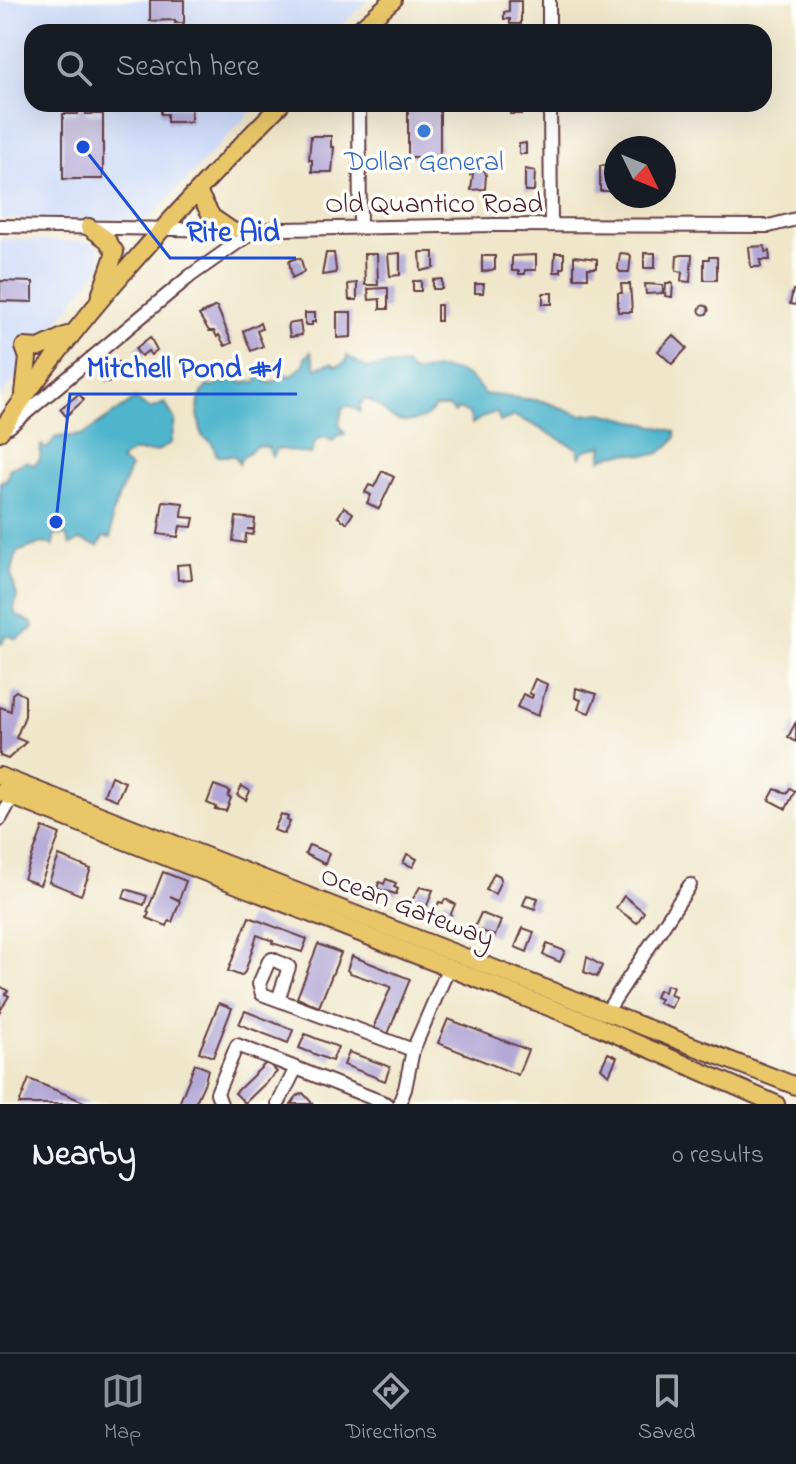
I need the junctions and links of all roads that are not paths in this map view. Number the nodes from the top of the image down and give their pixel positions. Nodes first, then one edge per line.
1 (393, 0) edge
2 (549, 0) edge
3 (366, 24) edge
4 (549, 24) edge
5 (273, 112) edge
6 (359, 112) edge
7 (550, 112) edge
8 (198, 192) junction
9 (796, 219) edge
10 (551, 225) junction
11 (0, 226) edge
12 (769, 226) junction
13 (89, 227) junction
14 (360, 227) junction
15 (164, 229) junction
16 (257, 229) junction
17 (231, 230) junction
18 (796, 232) edge
19 (96, 308) junction
20 (78, 328) junction
21 (21, 402) junction
22 (0, 433) edge
23 (0, 776) edge
24 (11, 790) edge
25 (0, 819) edge
26 (690, 885) dead end
27 (449, 967) junction
28 (278, 1000) dead end
29 (607, 1011) junction
30 (413, 1050) junction
31 (296, 1068) junction
32 (796, 1086) edge
33 (221, 1104) edge
34 (278, 1104) edge
35 (387, 1104) edge
36 (399, 1104) edge
37 (776, 1104) edge

1 - 3 main road
2 - 4 street
5 - 8 main road
6 - 14 street
7 - 10 street
8 - 15 main road
8 - 17 main road
9 - 12 street, Old Quantico Road
10 - 12 street, Old Quantico Road
10 - 14 street, Old Quantico Road
11 - 13 street, Old Quantico Road
12 - 18 street
13 - 15 street, Old Quantico Road
13 - 19 main road
14 - 16 street, Old Quantico Road
15 - 17 street, Old Quantico Road
15 - 19 main road
16 - 17 street, Old Quantico Road
16 - 22 street
19 - 20 main road
20 - 21 main road
20 - 21 main road
21 - 22 main road
23 - 24 main road, Ocean Gateway
24 - 25 street
24 - 27 main road, Ocean Gateway
24 - 29 main road, Ocean Gateway
26 - 29 street
27 - 30 street
27 - 37 main road, Ocean Gateway
28 - 30 street
29 - 32 main road, Ocean Gateway
30 - 36 street
31 - 33 street
31 - 34 street
31 - 35 street

